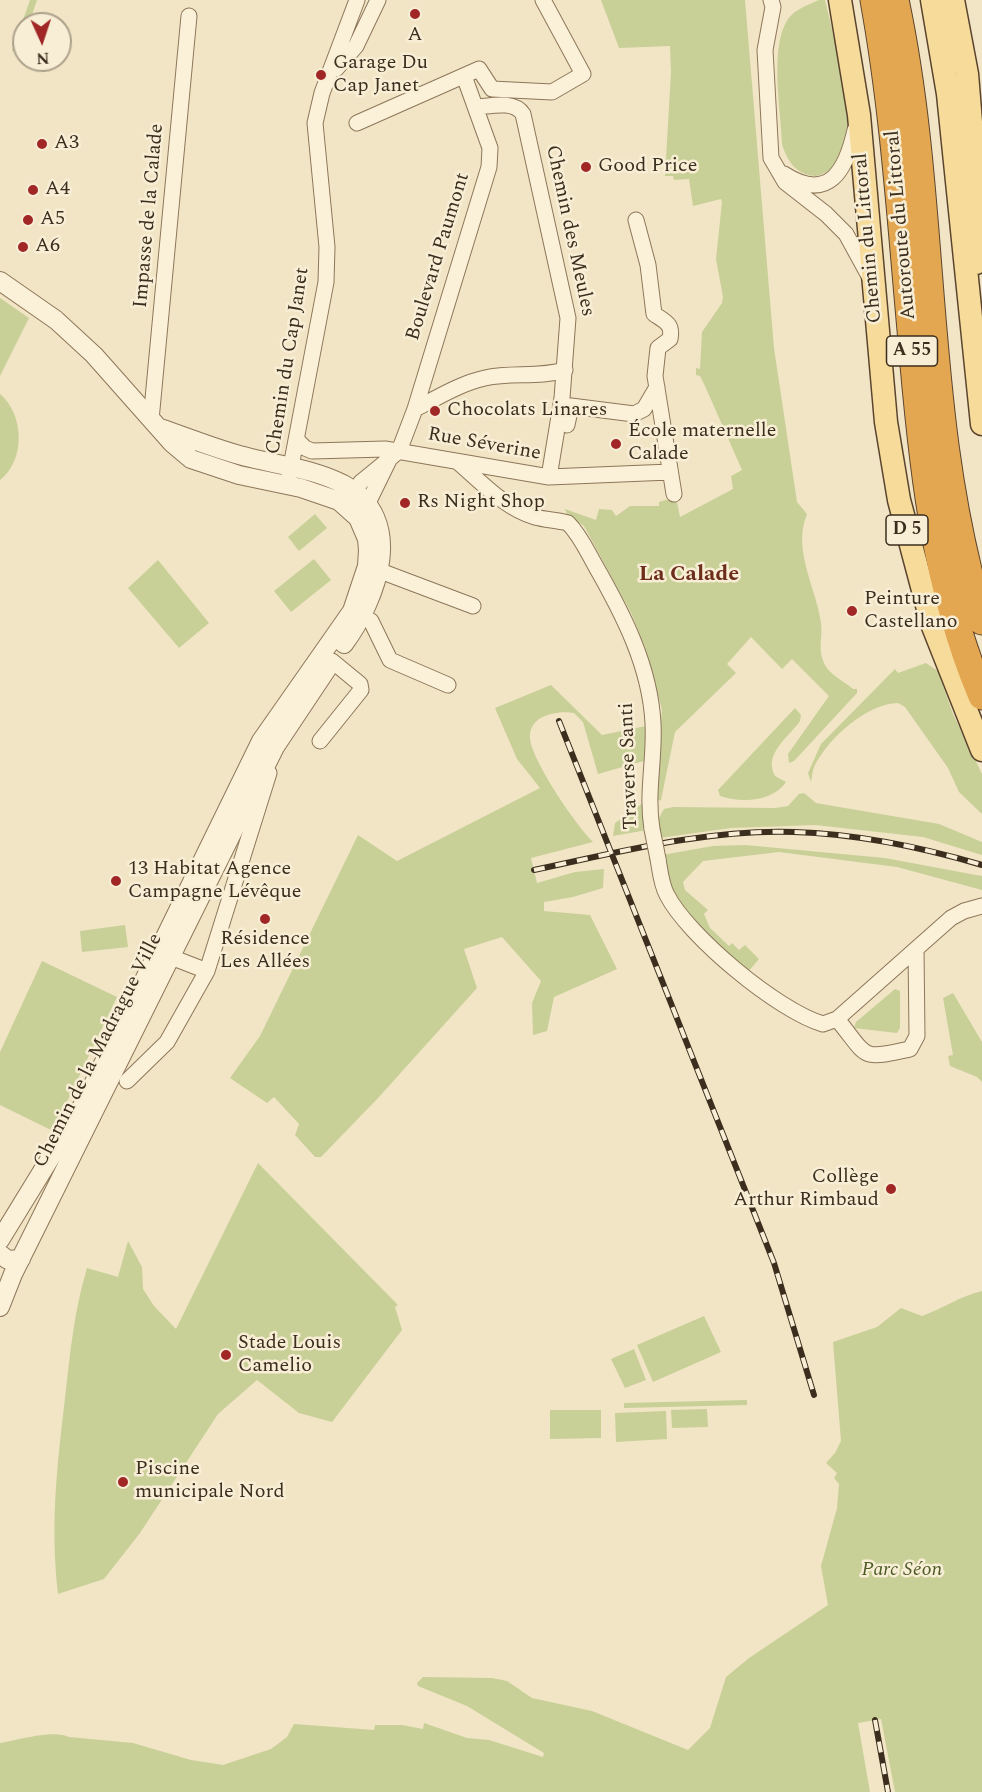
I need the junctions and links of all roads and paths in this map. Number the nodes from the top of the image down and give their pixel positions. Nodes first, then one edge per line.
1 (357, 0) edge
2 (378, 0) edge
3 (543, 0) edge
4 (840, 0) edge
5 (874, 0) edge
6 (895, 0) edge
7 (932, 0) edge
8 (952, 0) edge
9 (776, 2) edge
10 (189, 16) dead end
11 (331, 73) junction
12 (464, 76) junction
13 (477, 107) junction
14 (858, 116) junction
15 (357, 123) dead end
16 (776, 170) junction
17 (636, 220) dead end
18 (0, 281) edge
19 (874, 299) junction
20 (971, 304) junction
21 (565, 370) junction
22 (657, 387) junction
23 (415, 409) junction
24 (156, 424) junction
25 (982, 424) edge
26 (297, 440) junction
27 (394, 455) junction
28 (459, 463) junction
29 (293, 466) junction
30 (670, 472) junction
31 (554, 476) junction
32 (287, 484) junction
33 (353, 491) junction
34 (674, 494) dead end
35 (358, 507) junction
36 (374, 568) junction
37 (473, 606) dead end
38 (357, 614) junction
39 (982, 621) edge
40 (332, 661) junction
41 (448, 685) dead end
42 (982, 696) edge
43 (320, 741) dead end
44 (982, 750) edge
45 (260, 759) junction
46 (223, 851) junction
47 (240, 863) junction
48 (186, 896) junction
49 (982, 906) edge
50 (916, 949) junction
51 (171, 957) junction
52 (207, 971) junction
53 (837, 1019) junction
54 (127, 1081) dead end
55 (2, 1237) edge
56 (24, 1253) junction
57 (0, 1254) edge
58 (0, 1307) edge

1 - 11 street, Chemin du Cap Janet
2 - 11 street
3 - 12 street
4 - 14 main road, Chemin du Littoral / D 5
5 - 42 highway, Autoroute du Littoral / A 55
6 - 39 highway, Autoroute du Littoral / A 55
7 - 20 main road
8 - 20 main road
9 - 16 street
10 - 24 street, Impasse de la Calade
11 - 26 street, Chemin du Cap Janet
12 - 13 street, Boulevard Paumont
12 - 15 street
13 - 21 street, Chemin des Meules
13 - 23 street, Boulevard Paumont
14 - 16 street
14 - 19 main road, Chemin du Littoral / D 5
16 - 19 street
17 - 22 street
18 - 24 street
19 - 44 main road, Chemin du Littoral / D 5
20 - 25 main road
21 - 23 street
21 - 31 street, Chemin des Meules
22 - 30 street
22 - 31 street
23 - 27 street, Boulevard Paumont
24 - 29 street, Chemin de la Madrague Ville
24 - 32 street
26 - 27 street
26 - 29 street, Chemin du Cap Janet
27 - 28 street, Rue Séverine
27 - 33 street
27 - 35 street, Boulevard Paumont
28 - 31 street, Rue Séverine
28 - 53 street, Traverse Santi, bridge
29 - 32 street, Chemin du Cap Janet
29 - 33 street, Chemin de la Madrague Ville
30 - 31 street, Rue Séverine
30 - 34 street
32 - 35 street
33 - 35 street, Chemin de la Madrague Ville
35 - 36 street, Chemin de la Madrague Ville
36 - 37 street
36 - 38 street, Chemin de la Madrague Ville
38 - 40 street, Chemin de la Madrague Ville
38 - 41 street
38 - 45 street, Chemin de la Madrague Ville
40 - 43 street
40 - 45 street, Chemin de la Madrague Ville
45 - 46 street, Chemin de la Madrague Ville
45 - 47 street
45 - 48 street, Chemin de la Madrague Ville
46 - 47 street
46 - 48 street
46 - 51 street, Chemin de la Madrague Ville
47 - 52 street
48 - 51 street
48 - 55 street, Chemin de la Madrague Ville
49 - 50 street
50 - 53 street
50 - 53 street
51 - 52 street
51 - 56 street, Chemin de la Madrague Ville
52 - 54 street
55 - 56 street
56 - 57 street
56 - 58 street, Chemin de la Madrague Ville

